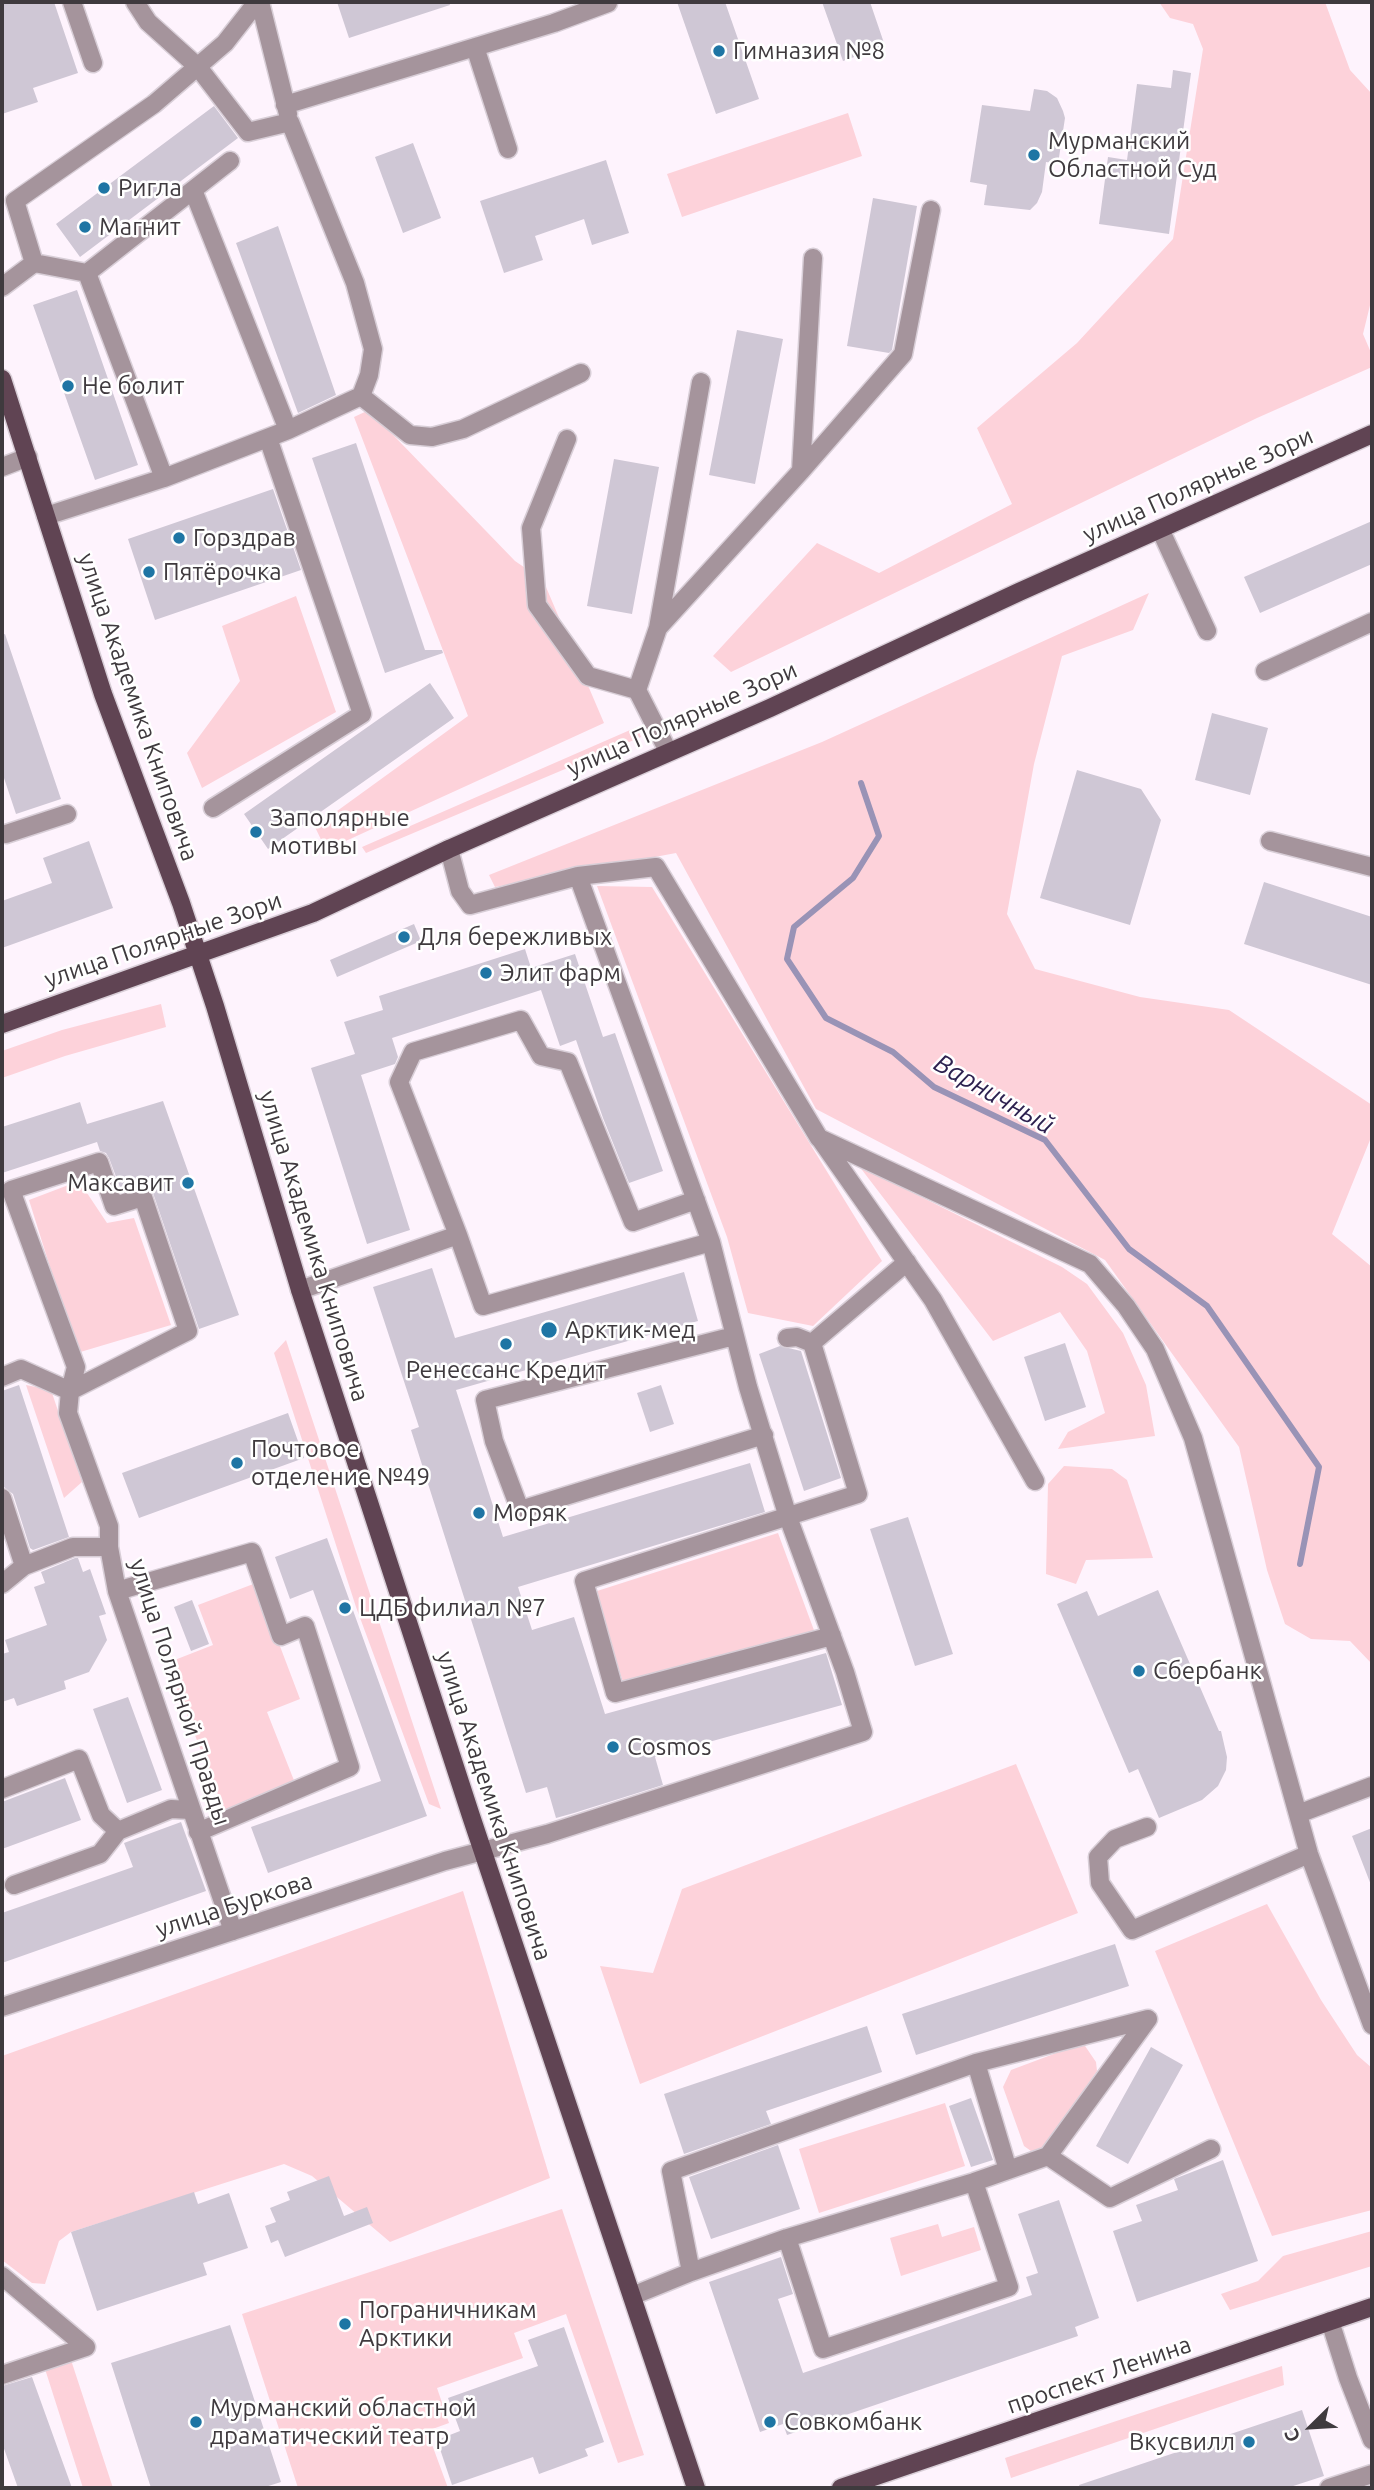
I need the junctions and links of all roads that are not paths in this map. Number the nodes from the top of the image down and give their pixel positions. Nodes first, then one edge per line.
1 (72, 2) edge
2 (135, 2) edge
3 (259, 2) edge
4 (608, 3) edge
5 (475, 47) junction
6 (93, 63) dead end
7 (198, 67) junction
8 (288, 114) junction
9 (508, 149) dead end
10 (230, 162) dead end
11 (193, 190) junction
12 (930, 210) dead end
13 (813, 258) dead end
14 (34, 263) junction
15 (87, 273) junction
16 (2, 287) edge
17 (581, 373) dead end
18 (2, 379) edge
19 (701, 382) dead end
20 (361, 396) junction
21 (288, 430) junction
22 (1372, 434) edge
23 (268, 438) junction
24 (568, 439) dead end
25 (28, 457) junction
26 (2, 467) edge
27 (801, 471) junction
28 (164, 478) junction
29 (46, 516) junction
30 (1160, 529) junction
31 (1372, 622) edge
32 (658, 628) junction
33 (1207, 631) dead end
34 (1265, 671) dead end
35 (637, 690) junction
36 (668, 751) junction
37 (213, 808) dead end
38 (67, 814) dead end
39 (3, 831) edge
40 (1270, 841) dead end
41 (449, 849) junction
42 (1372, 867) edge
43 (578, 876) junction
44 (197, 954) junction
45 (2, 1024) edge
46 (819, 1138) junction
47 (696, 1200) junction
48 (458, 1235) junction
49 (711, 1242) junction
50 (907, 1262) junction
51 (300, 1290) junction
52 (734, 1336) junction
53 (787, 1338) dead end
54 (812, 1343) junction
55 (2, 1377) edge
56 (70, 1391) junction
57 (764, 1435) junction
58 (1035, 1481) dead end
59 (2, 1498) edge
60 (788, 1517) junction
61 (109, 1547) junction
62 (24, 1566) junction
63 (2, 1584) edge
64 (117, 1591) junction
65 (832, 1636) junction
66 (1372, 1786) edge
67 (2, 1789) edge
68 (191, 1810) junction
69 (1298, 1814) junction
70 (1147, 1827) dead end
71 (118, 1831) junction
72 (198, 1832) junction
73 (482, 1850) junction
74 (1309, 1854) junction
75 (14, 1885) dead end
76 (233, 1931) junction
77 (2, 2007) edge
78 (1372, 2025) edge
79 (976, 2063) junction
80 (1211, 2149) dead end
81 (1048, 2156) junction
82 (1008, 2170) junction
83 (974, 2182) junction
84 (787, 2238) junction
85 (691, 2272) junction
86 (2, 2276) edge
87 (632, 2296) junction
88 (1372, 2307) edge
89 (1330, 2321) junction
90 (2, 2375) edge
91 (1372, 2440) edge
92 (1372, 2474) edge
93 (696, 2488) edge
94 (841, 2488) edge
95 (1329, 2488) edge

1 - 6 street
2 - 7 street
3 - 7 street
3 - 8 street
4 - 5 street
5 - 8 street
5 - 9 street
7 - 8 street
7 - 14 street
8 - 20 street
10 - 11 street
11 - 15 street
11 - 21 street
12 - 27 street
13 - 27 street
14 - 15 street
14 - 16 street
15 - 28 street
17 - 20 street
18 - 25 main road, улица Академика Книповича
19 - 32 street
20 - 21 street
21 - 23 street
22 - 30 main road, улица Полярные Зори
23 - 28 street
23 - 37 street
24 - 35 street
25 - 26 street
25 - 29 main road, улица Академика Книповича
27 - 32 street
28 - 29 street
29 - 44 main road, улица Академика Книповича
30 - 33 street
30 - 36 main road, улица Полярные Зори
31 - 34 street
32 - 35 street
35 - 36 street
36 - 41 main road, улица Полярные Зори
38 - 39 street
40 - 42 street
41 - 43 street
41 - 44 main road, улица Полярные Зори
43 - 46 street
43 - 47 street
44 - 45 main road, улица Полярные Зори
44 - 51 main road, улица Академика Книповича
46 - 50 street
46 - 69 street
47 - 48 street
47 - 49 street
48 - 49 street
48 - 51 street
49 - 52 street
50 - 54 street
50 - 58 street
51 - 73 main road, улица Академика Книповича
52 - 57 street
52 - 57 street
53 - 54 street
54 - 60 street
55 - 56 street
56 - 56 street, улица Полярной Правды
56 - 61 street, улица Полярной Правды
57 - 60 street
59 - 62 street
60 - 65 street
60 - 65 street
61 - 62 street
61 - 64 street, улица Полярной Правды
62 - 63 street
64 - 68 street, улица Полярной Правды
64 - 72 street
65 - 73 street, улица Буркова
66 - 69 street
67 - 71 street
68 - 71 street
68 - 72 street, улица Полярной Правды
69 - 74 street
70 - 74 street
71 - 75 street
72 - 76 street, улица Полярной Правды
73 - 76 street, улица Буркова
73 - 87 main road, улица Академика Книповича
74 - 78 street
76 - 77 street, улица Буркова
79 - 81 street
79 - 82 street
79 - 85 street
80 - 81 street
81 - 82 street
82 - 83 street
83 - 84 street
83 - 84 street
84 - 85 street
85 - 87 street
86 - 90 street
87 - 93 main road, улица Академика Книповича
88 - 89 main road, проспект Ленина
89 - 91 street
89 - 94 main road, проспект Ленина
92 - 95 street

